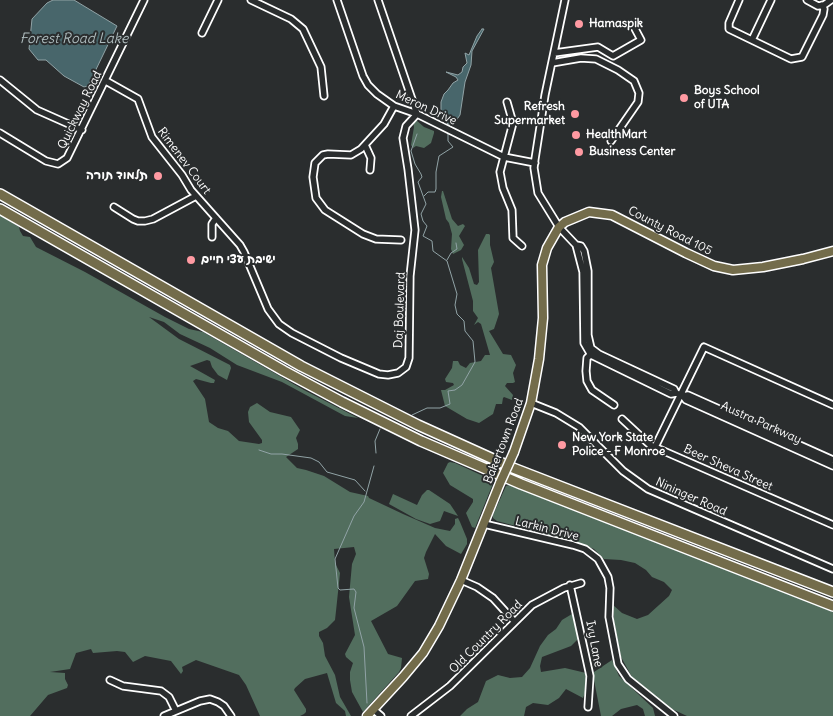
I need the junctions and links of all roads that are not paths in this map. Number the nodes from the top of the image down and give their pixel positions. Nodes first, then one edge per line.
1 (135, 0) edge
2 (218, 0) edge
3 (251, 0) edge
4 (337, 0) edge
5 (378, 0) edge
6 (565, 0) edge
7 (739, 0) edge
8 (771, 0) edge
9 (807, 0) edge
10 (831, 0) edge
11 (143, 2) edge
12 (822, 6) junction
13 (633, 25) dead end
14 (202, 33) dead end
15 (752, 40) junction
16 (554, 53) junction
17 (552, 62) junction
18 (0, 80) edge
19 (106, 81) junction
20 (324, 96) dead end
21 (507, 102) dead end
22 (394, 106) junction
23 (417, 114) junction
24 (82, 130) junction
25 (0, 133) edge
26 (611, 141) dead end
27 (364, 145) junction
28 (504, 156) junction
29 (535, 163) junction
30 (370, 170) dead end
31 (0, 194) edge
32 (196, 196) junction
33 (114, 207) dead end
34 (0, 209) edge
35 (216, 218) junction
36 (559, 227) junction
37 (212, 237) dead end
38 (401, 240) dead end
39 (522, 246) dead end
40 (833, 251) edge
41 (592, 353) junction
42 (680, 395) junction
43 (531, 403) junction
44 (614, 404) dead end
45 (833, 405) edge
46 (622, 419) dead end
47 (655, 447) junction
48 (833, 460) edge
49 (833, 466) edge
50 (484, 524) junction
51 (833, 525) edge
52 (832, 566) edge
53 (461, 580) junction
54 (581, 583) dead end
55 (570, 585) junction
56 (833, 592) edge
57 (833, 606) edge
58 (514, 621) junction
59 (110, 680) dead end
60 (588, 707) dead end
61 (665, 709) junction
62 (374, 710) junction
63 (176, 711) junction
64 (164, 716) edge
65 (231, 716) edge
66 (367, 716) edge
67 (381, 716) edge
68 (411, 716) edge
69 (660, 716) edge
70 (674, 716) edge

1 - 11 street
2 - 14 street
3 - 20 street
4 - 22 street, Meron Drive
5 - 23 street
6 - 16 street
7 - 15 street
8 - 15 street
9 - 12 street
10 - 12 street
11 - 19 street, Quickway Road
12 - 15 street
13 - 16 street
16 - 17 street
17 - 26 street
17 - 29 street
18 - 24 street
19 - 24 street, Quickway Road
19 - 32 street, Rimenev Court
21 - 28 street
22 - 23 street, Meron Drive
22 - 27 street
23 - 28 street, Meron Drive
23 - 35 street, Daj Boulevard
24 - 25 street, Quickway Road
27 - 30 street
27 - 38 street
28 - 29 street, Meron Drive
28 - 39 street
29 - 36 street
31 - 56 highway
32 - 33 street
32 - 35 street, Rimenev Court
34 - 57 highway
35 - 37 street
36 - 40 main road, County Road 105
36 - 41 street
36 - 43 main road, Bakertown Road
41 - 42 street, Austra Parkway
41 - 44 street
42 - 45 street
42 - 47 street
42 - 48 street, Austra Parkway
42 - 49 street, Austra Parkway
43 - 50 main road, Bakertown Road, bridge
43 - 52 street, Nininger Road
46 - 47 street, Beer Sheva Street
47 - 51 street, Beer Sheva Street
50 - 53 main road, Bakertown Road
50 - 61 street, Larkin Drive
53 - 58 street
53 - 62 main road, Bakertown Road
54 - 55 street, Old Country Road
55 - 58 street, Old Country Road
55 - 60 street, Ivy Lane
58 - 68 street, Old Country Road
59 - 63 street
61 - 69 street
61 - 70 street, Larkin Drive
62 - 66 main road, Bakertown Road
62 - 67 street
63 - 64 street
63 - 65 street

